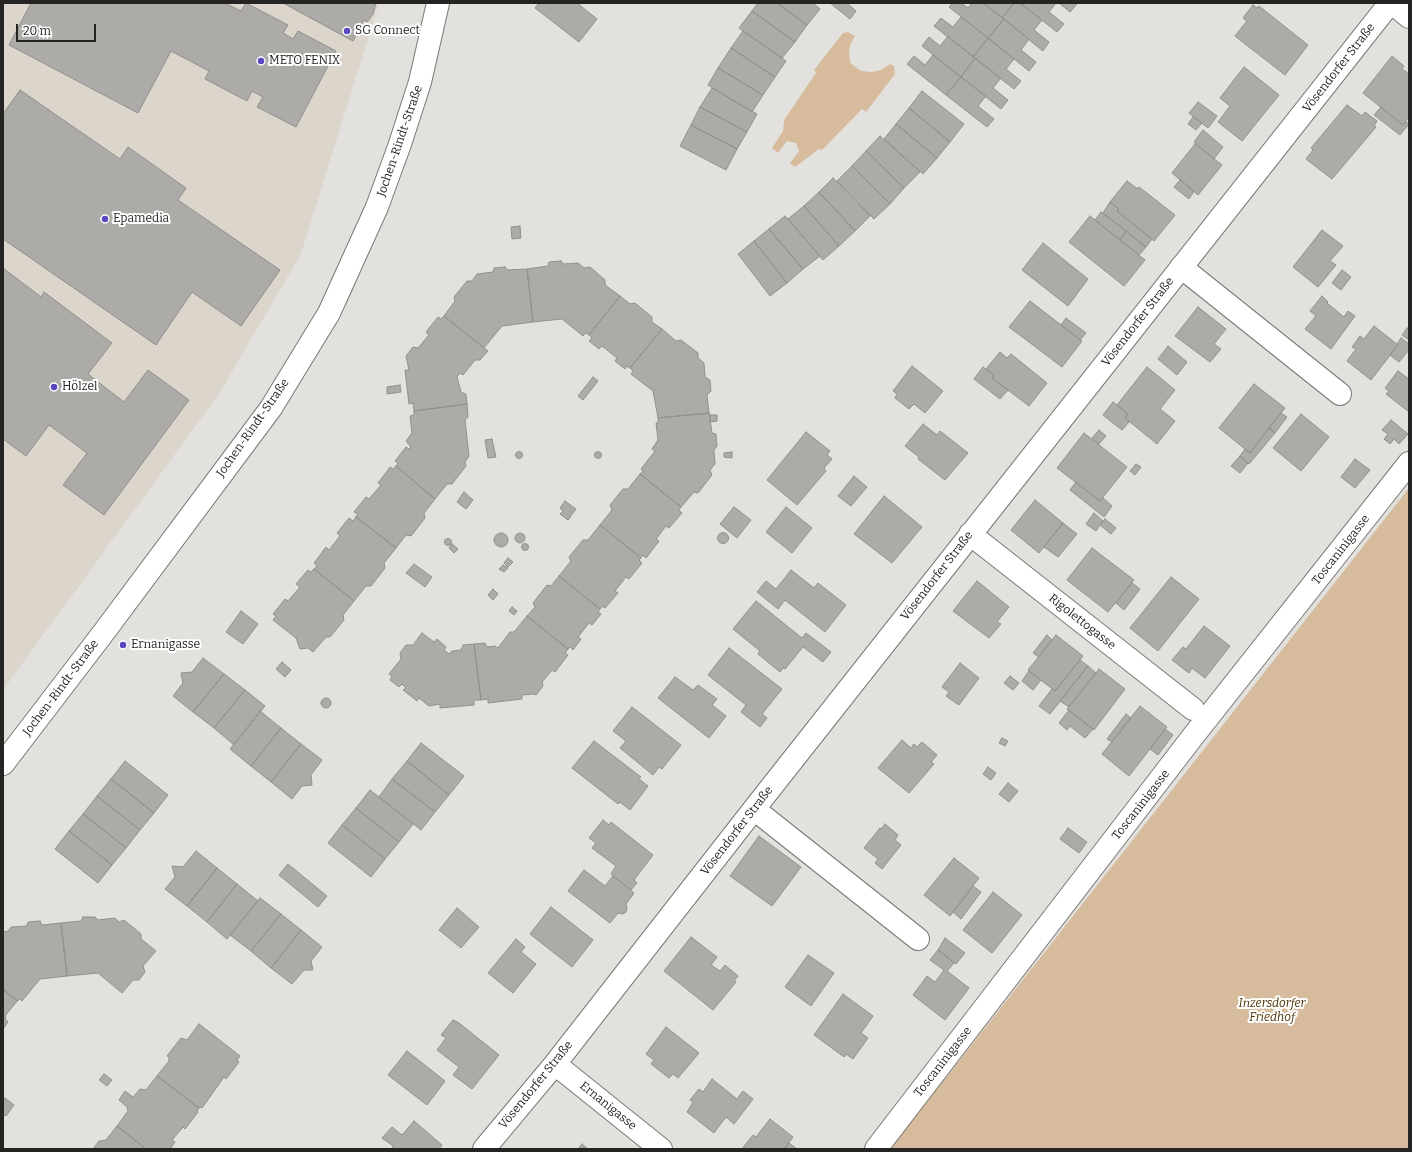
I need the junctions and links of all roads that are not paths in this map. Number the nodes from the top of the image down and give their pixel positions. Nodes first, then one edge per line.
1 (438, 3) edge
2 (1391, 3) edge
3 (1409, 17) edge
4 (1181, 267) junction
5 (1340, 394) dead end
6 (1409, 463) edge
7 (970, 534) junction
8 (1193, 709) dead end
9 (3, 764) edge
10 (754, 809) junction
11 (918, 939) dead end
12 (555, 1064) junction
13 (484, 1149) edge
14 (661, 1149) edge
15 (876, 1149) edge

1 - 9 street, Jochen-Rindt-Straße
2 - 3 street
2 - 4 street, Vösendorfer Straße
4 - 5 street
4 - 7 street, Vösendorfer Straße
6 - 15 street, Toscaninigasse
7 - 8 street, Rigolettogasse
7 - 10 street, Vösendorfer Straße
10 - 11 street
10 - 12 street, Vösendorfer Straße
12 - 13 street, Vösendorfer Straße
12 - 14 street, Ernanigasse

